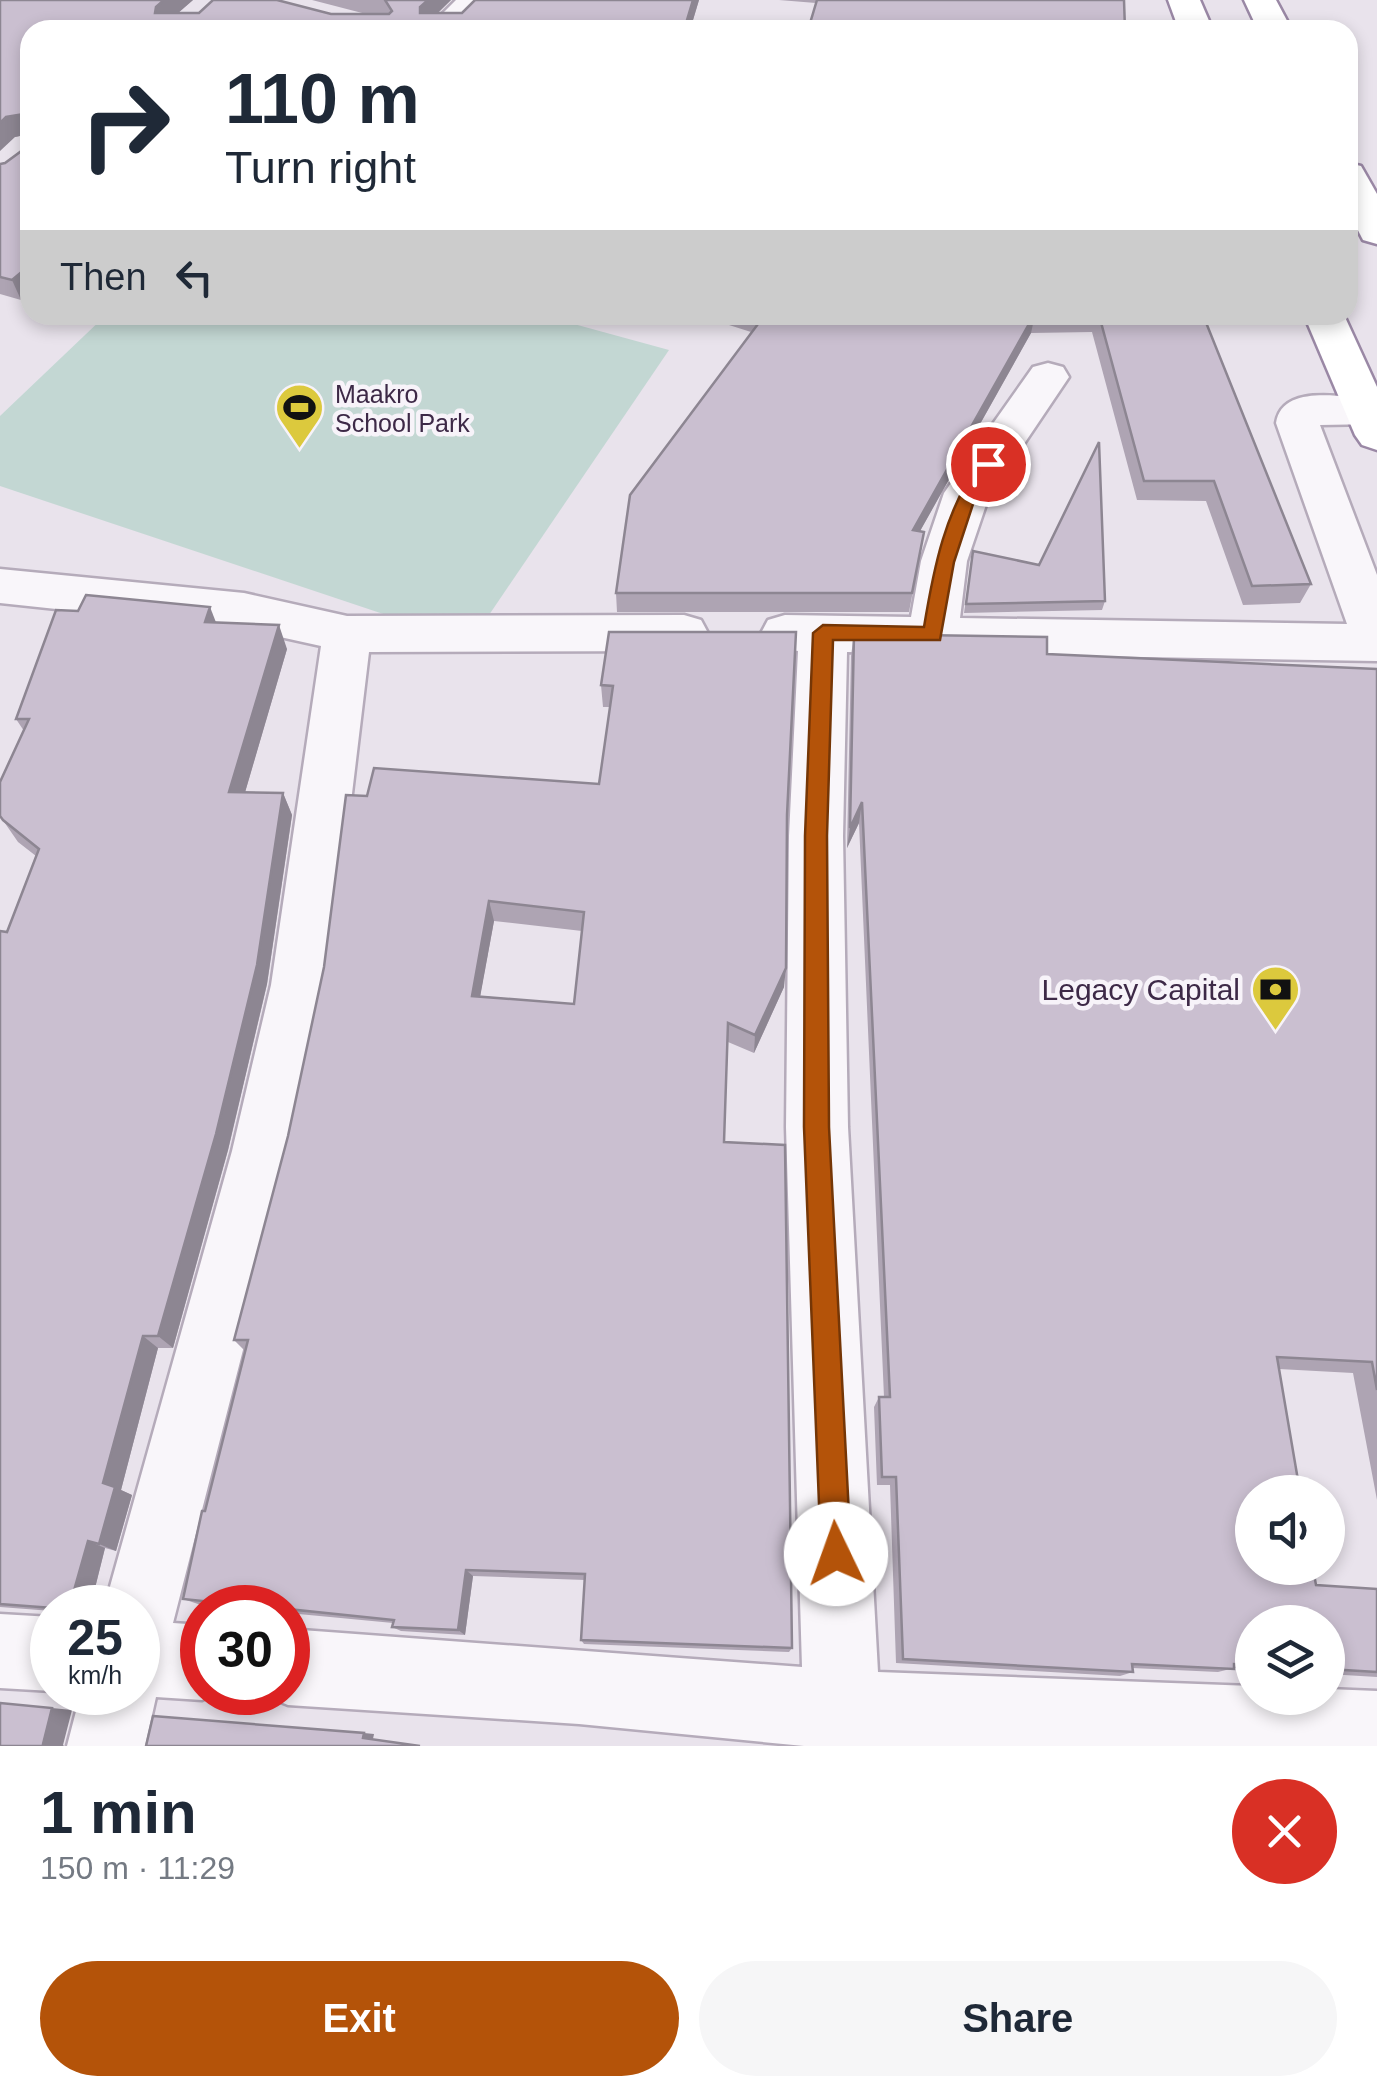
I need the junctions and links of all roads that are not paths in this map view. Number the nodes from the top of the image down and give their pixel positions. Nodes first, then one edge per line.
1 (474, 0) edge
2 (453, 20) edge
3 (1358, 194) edge
4 (1377, 232) edge
5 (1328, 325) edge
6 (1048, 376) dead end
7 (1372, 424) edge
8 (0, 586) edge
9 (823, 633) junction
10 (347, 634) junction
11 (933, 635) junction
12 (1377, 641) edge
13 (147, 1585) edge
14 (0, 1651) edge
15 (30, 1653) edge
16 (310, 1668) edge
17 (113, 1715) edge
18 (843, 1728) edge
19 (1377, 1729) edge
20 (106, 1746) edge

1 - 2 street
3 - 4 highway
5 - 7 highway
6 - 11 street
7 - 12 street
8 - 10 street
9 - 10 street
9 - 11 street
9 - 18 street
10 - 13 street
11 - 12 street
14 - 15 street
16 - 18 street
17 - 20 street
18 - 19 street

